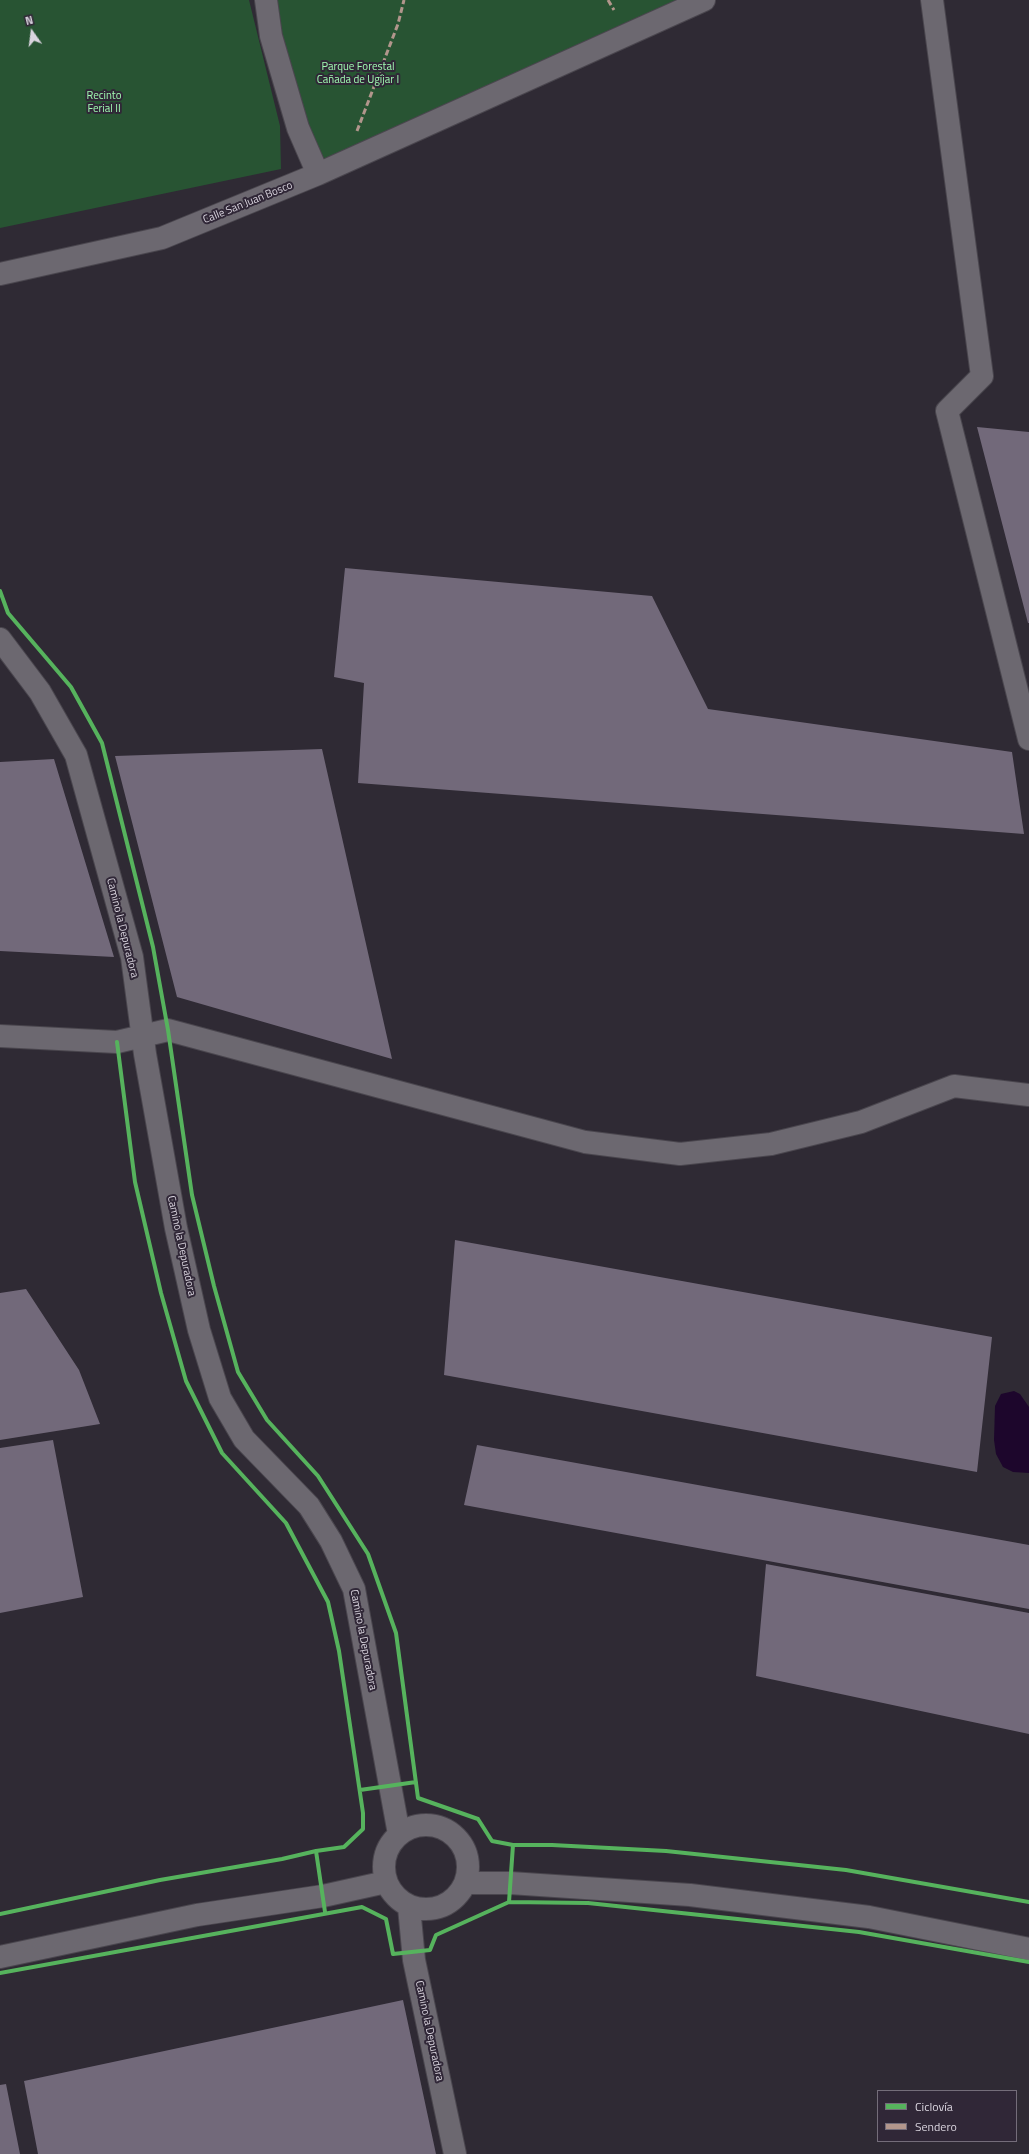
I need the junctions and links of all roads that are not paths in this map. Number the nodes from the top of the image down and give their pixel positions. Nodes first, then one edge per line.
1 (266, 0) edge
2 (704, 0) edge
3 (932, 0) edge
4 (318, 174) junction
5 (0, 274) edge
6 (0, 639) edge
7 (1029, 739) edge
8 (0, 1036) edge
9 (143, 1037) junction
10 (1029, 1095) edge
11 (399, 1834) junction
12 (386, 1882) junction
13 (466, 1883) junction
14 (409, 1907) junction
15 (1029, 1949) edge
16 (0, 1957) edge
17 (455, 2154) edge

1 - 4 street
2 - 4 street, Calle San Juan Bosco
3 - 7 street
4 - 5 street, Calle San Juan Bosco
6 - 9 street, Camino la Depuradora
8 - 9 street
9 - 10 street
9 - 11 street, Camino la Depuradora
11 - 12 street
11 - 13 street
12 - 14 street
12 - 16 street
13 - 14 street
13 - 15 street
14 - 17 street, Camino la Depuradora

